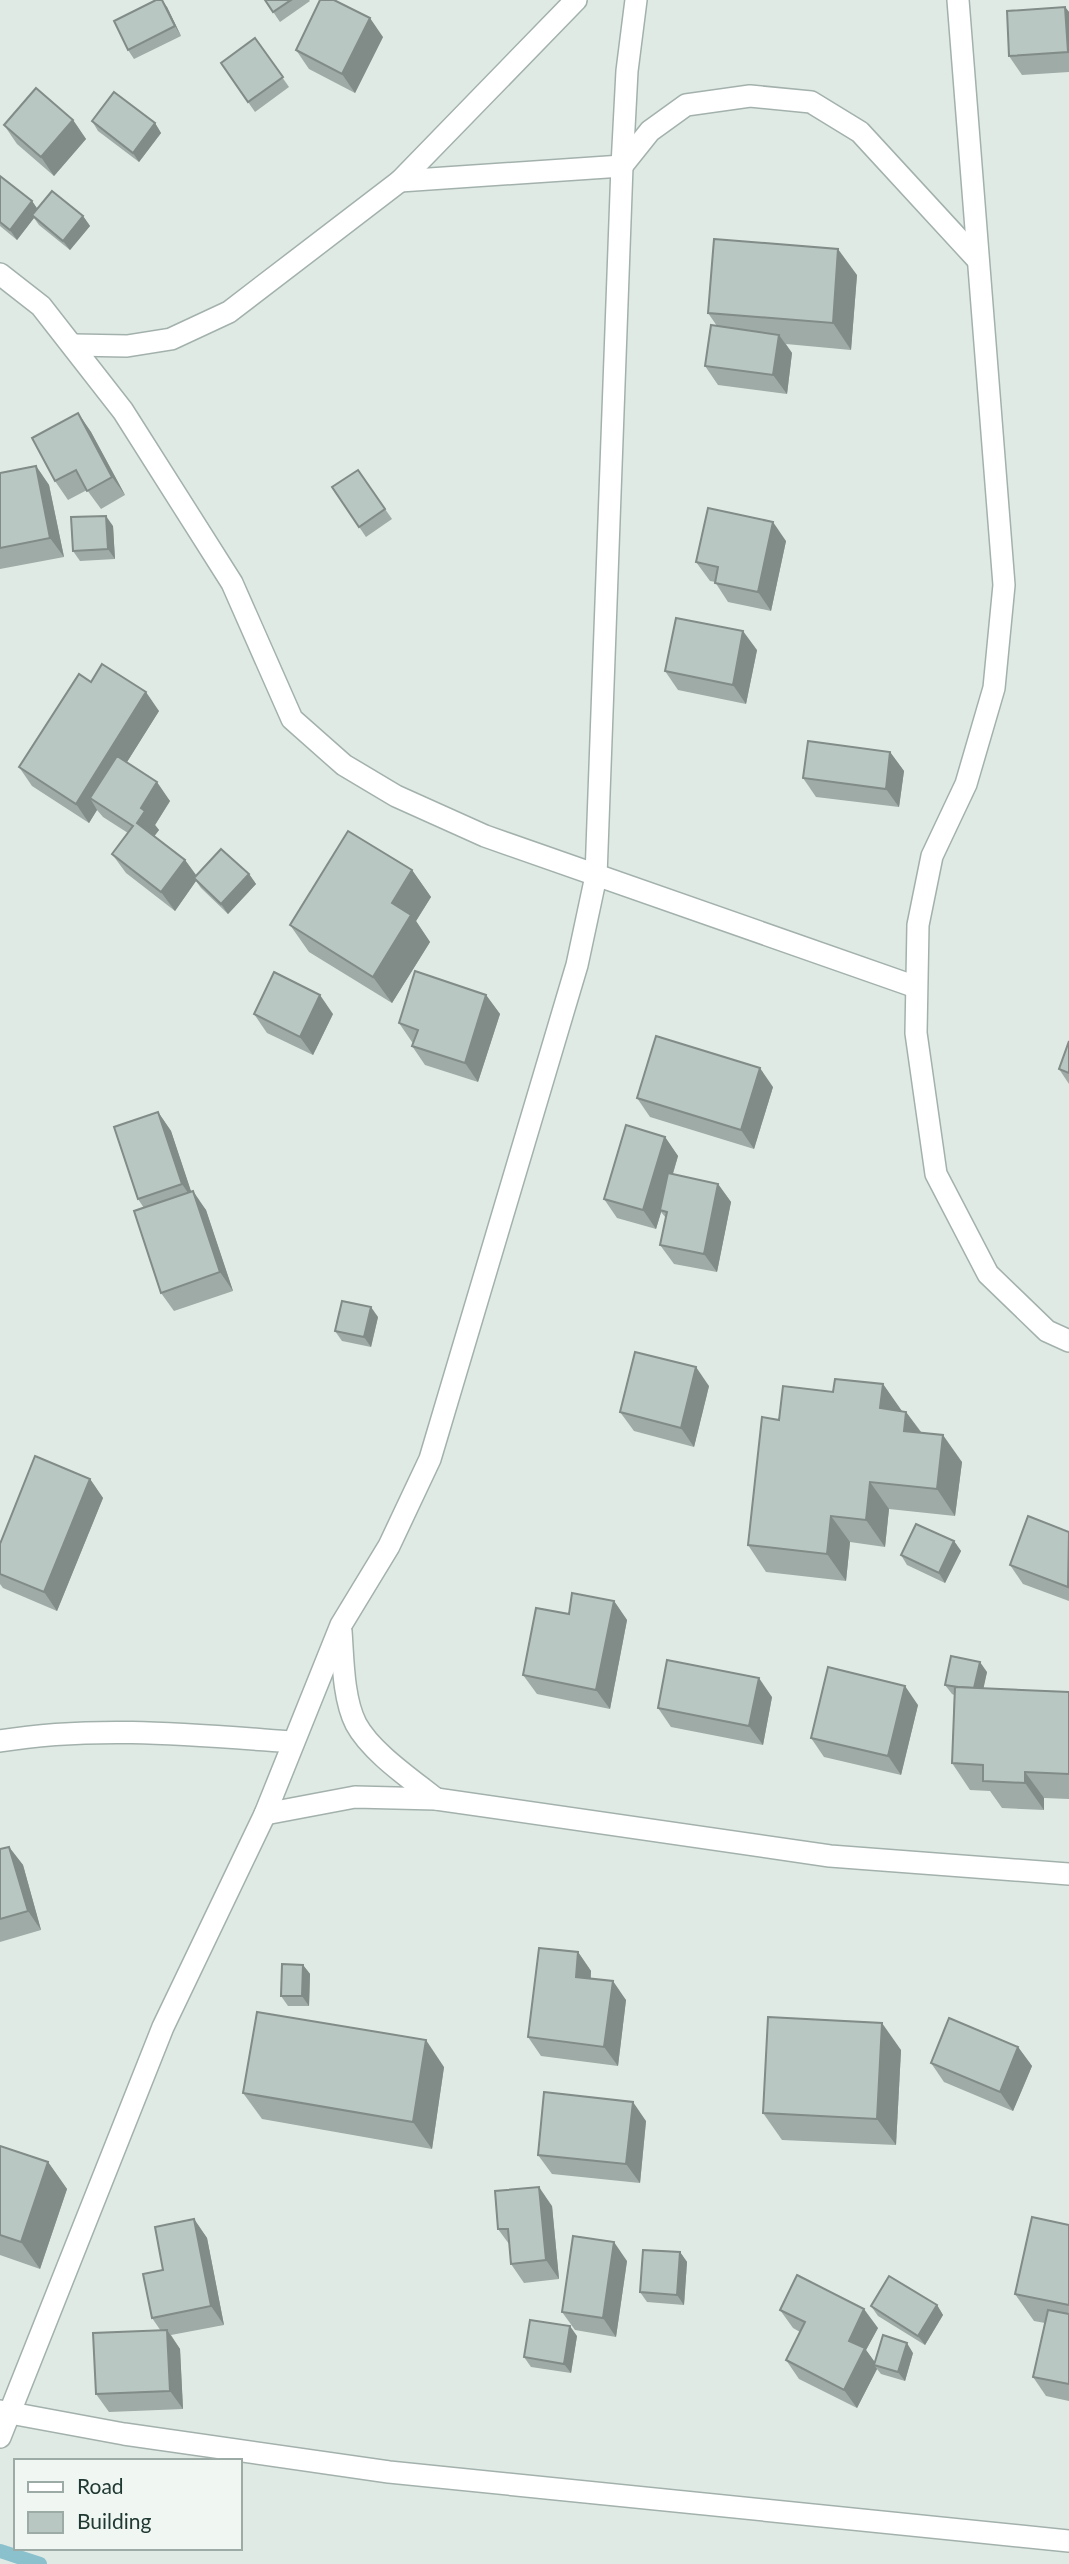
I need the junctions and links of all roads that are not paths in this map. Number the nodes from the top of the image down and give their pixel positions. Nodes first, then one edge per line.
1 (576, 0) edge
2 (636, 0) edge
3 (958, 0) edge
4 (622, 166) junction
5 (400, 181) junction
6 (976, 258) junction
7 (0, 274) edge
8 (74, 345) junction
9 (596, 876) junction
10 (916, 987) junction
11 (1069, 1341) edge
12 (341, 1625) junction
13 (0, 1741) edge
14 (293, 1742) junction
15 (436, 1799) junction
16 (265, 1814) junction
17 (1069, 1874) edge
18 (4, 2412) edge
19 (0, 2437) edge
20 (1069, 2541) edge

1 - 5 street
2 - 4 street
3 - 6 street
4 - 5 street
4 - 6 street
4 - 9 street
5 - 8 street
6 - 10 street
7 - 8 street
8 - 9 street
9 - 10 street
9 - 12 street
10 - 11 street
12 - 14 street
12 - 15 street
13 - 14 street
14 - 16 street
15 - 16 street
15 - 17 street
16 - 18 street
18 - 19 street
18 - 20 street

